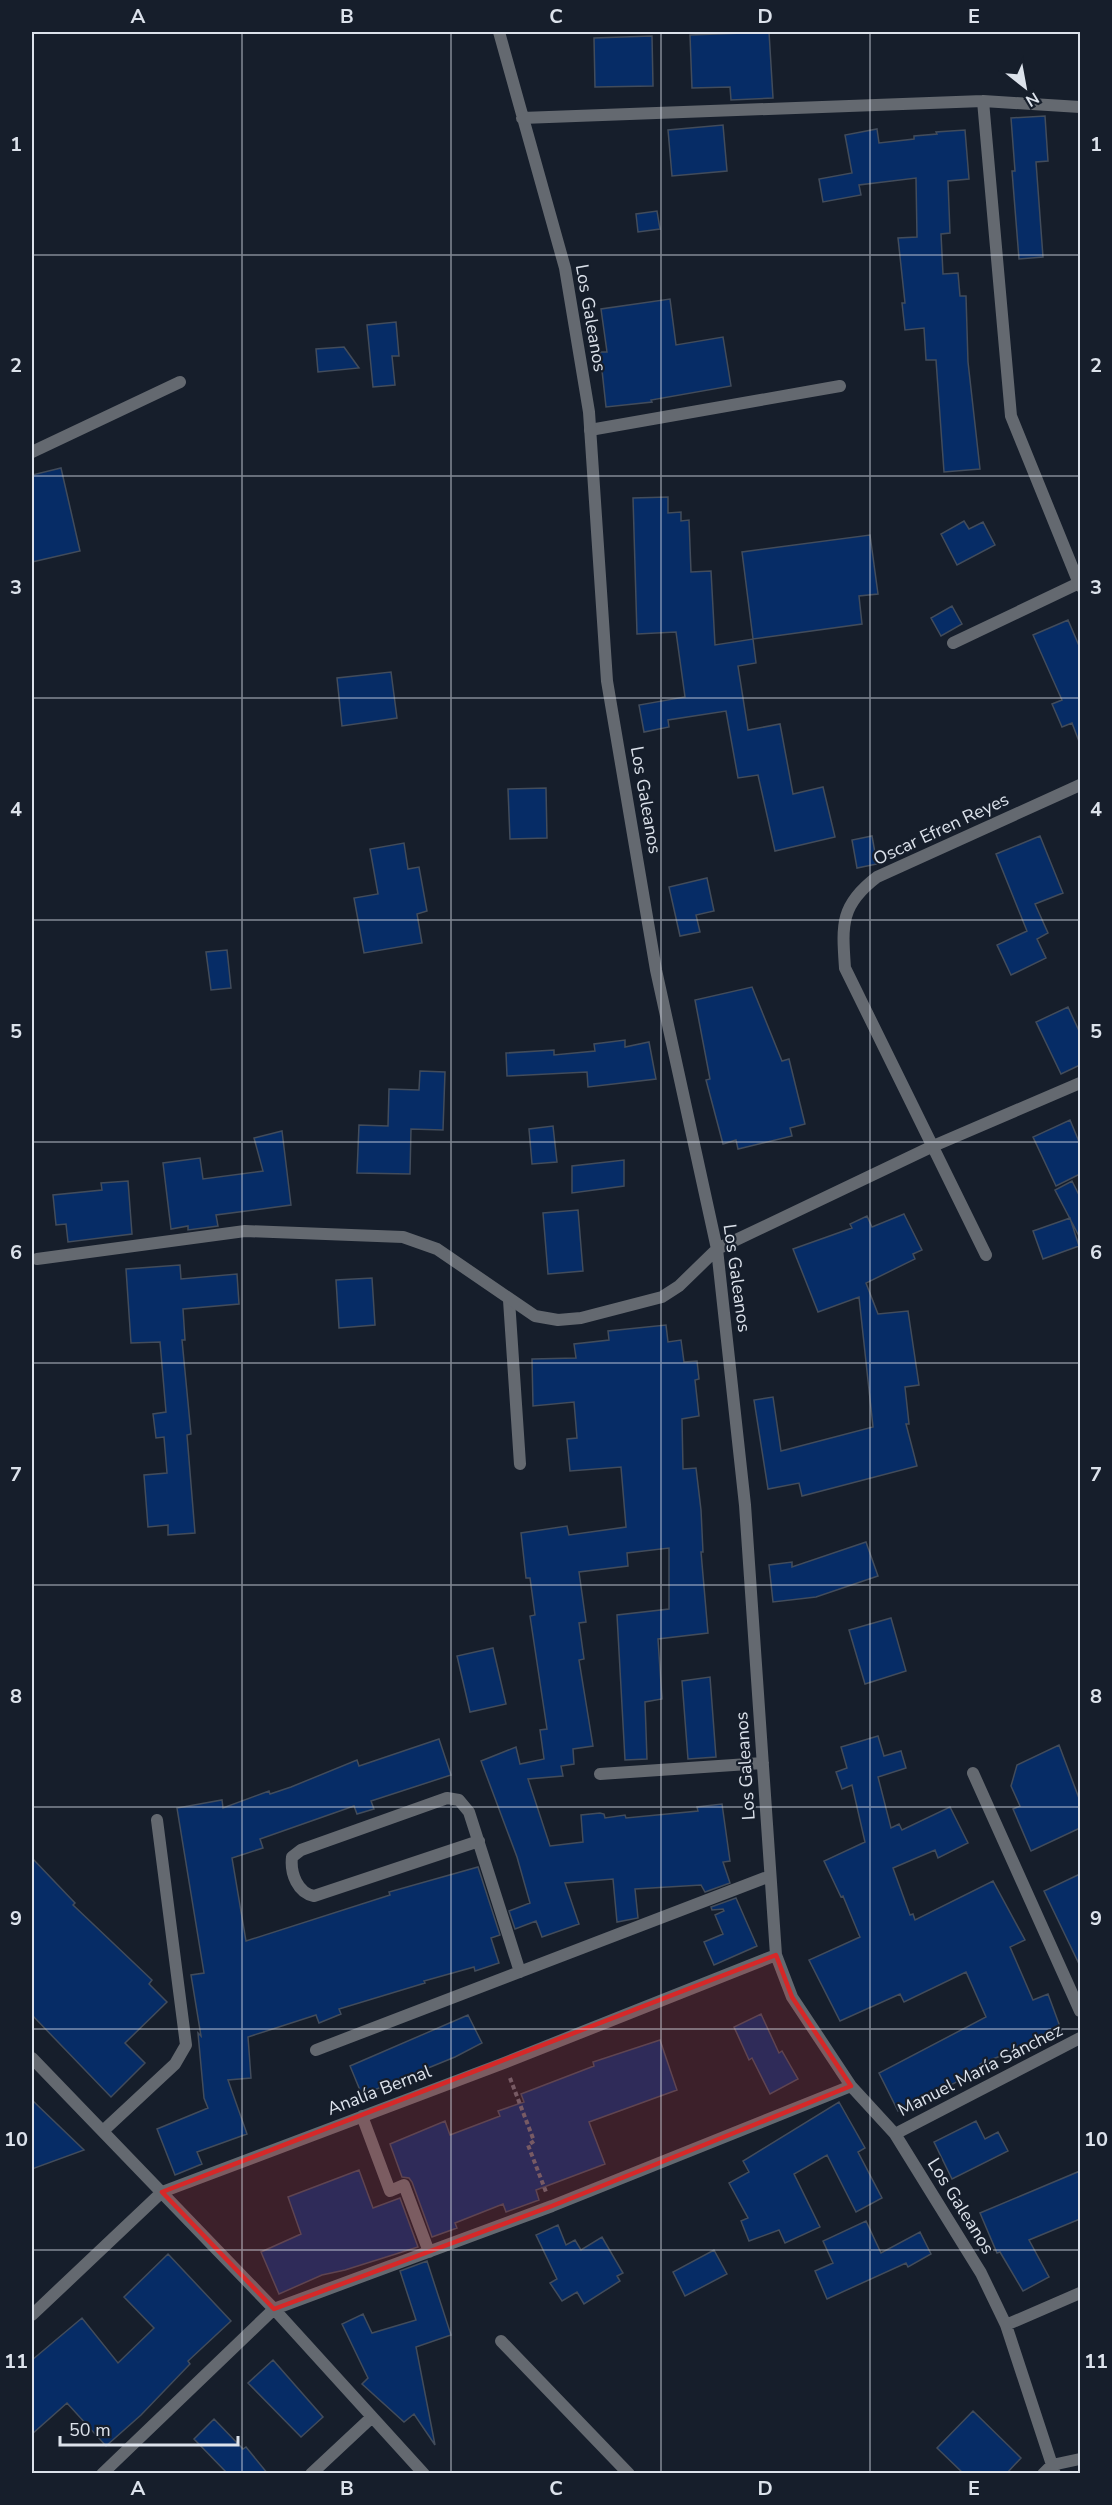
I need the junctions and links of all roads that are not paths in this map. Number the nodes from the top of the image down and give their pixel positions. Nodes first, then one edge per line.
1 (499, 32) edge
2 (983, 101) junction
3 (1080, 107) edge
4 (522, 118) junction
5 (180, 382) dead end
6 (840, 386) dead end
7 (590, 430) junction
8 (32, 452) edge
9 (1080, 585) edge
10 (953, 644) dead end
11 (1080, 785) edge
12 (1080, 1083) edge
13 (931, 1147) junction
14 (717, 1249) junction
15 (986, 1255) dead end
16 (37, 1259) dead end
17 (509, 1300) junction
18 (520, 1464) dead end
19 (762, 1763) junction
20 (973, 1773) dead end
21 (600, 1774) dead end
22 (157, 1820) dead end
23 (479, 1841) junction
24 (770, 1876) junction
25 (776, 1955) junction
26 (520, 1972) junction
27 (1080, 2011) edge
28 (1080, 2038) edge
29 (316, 2050) dead end
30 (32, 2058) edge
31 (851, 2086) junction
32 (362, 2116) junction
33 (103, 2131) junction
34 (895, 2134) junction
35 (162, 2192) junction
36 (429, 2252) junction
37 (1080, 2293) edge
38 (274, 2309) junction
39 (32, 2315) edge
40 (1006, 2325) junction
41 (501, 2341) dead end
42 (372, 2416) junction
43 (1080, 2459) edge
44 (1050, 2471) edge
45 (102, 2474) edge
46 (310, 2474) edge
47 (424, 2474) edge
48 (629, 2474) edge

1 - 4 street, Los Galeanos
2 - 3 street
2 - 4 street
2 - 9 street
4 - 7 street, Los Galeanos
5 - 8 street
6 - 7 street
7 - 14 street, Los Galeanos
9 - 10 street
11 - 13 street, Oscar Efren Reyes
12 - 13 street
13 - 14 street
13 - 15 street
14 - 17 street
14 - 19 street, Los Galeanos
16 - 17 street
17 - 18 street
19 - 21 street
19 - 24 street, Los Galeanos
20 - 27 street
22 - 33 street
23 - 23 street
23 - 26 street
24 - 25 street, Los Galeanos
24 - 26 street
25 - 31 street, Los Galeanos
25 - 32 street, Analía Bernal
26 - 29 street
28 - 34 street, Manuel María Sánchez
30 - 33 street
31 - 34 street, Los Galeanos
31 - 36 street
32 - 35 street, Analía Bernal
32 - 36 street
33 - 35 street
34 - 40 street, Los Galeanos
35 - 38 street
35 - 39 street, Analía Bernal
36 - 38 street
37 - 40 street
38 - 42 street
38 - 45 street
40 - 44 street, Los Galeanos
41 - 48 street
42 - 46 street
42 - 47 street
43 - 44 street

